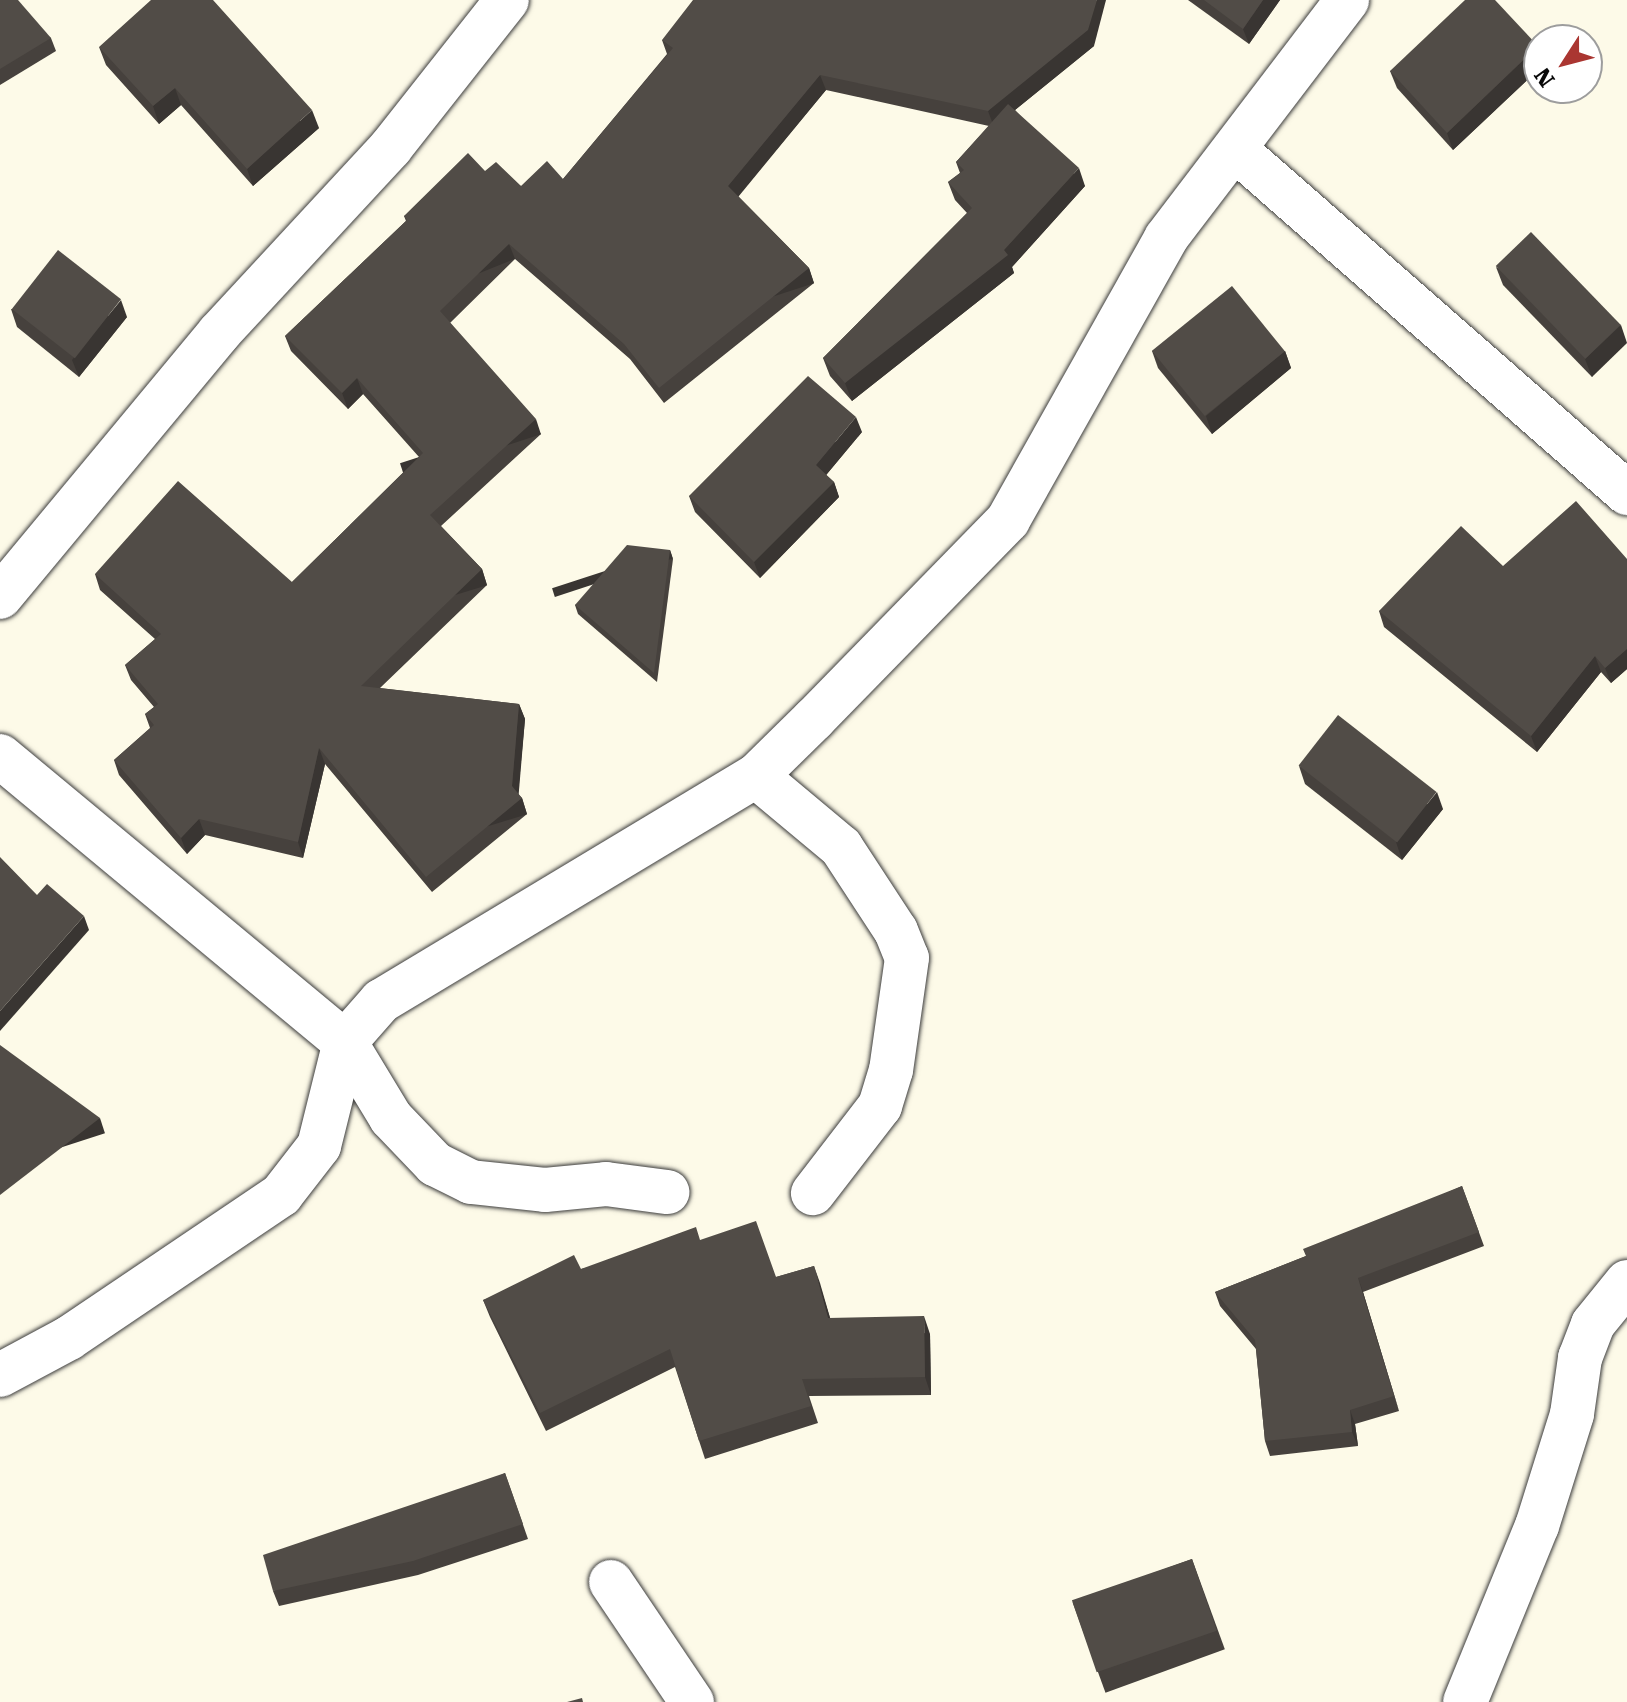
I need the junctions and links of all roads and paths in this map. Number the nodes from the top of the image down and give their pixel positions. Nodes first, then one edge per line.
1 (507, 0) edge
2 (1347, 0) edge
3 (1237, 151) junction
4 (1627, 493) edge
5 (0, 597) edge
6 (0, 756) edge
7 (756, 776) junction
8 (345, 1042) junction
9 (667, 1192) dead end
10 (813, 1193) dead end
11 (1627, 1282) edge
12 (0, 1375) edge
13 (611, 1582) dead end
14 (692, 1702) edge
15 (1465, 1702) edge

1 - 5 street
2 - 3 street
3 - 4 street
3 - 7 street
6 - 8 street
7 - 8 street
7 - 10 street
8 - 9 street
8 - 12 street
11 - 15 street
13 - 14 street

